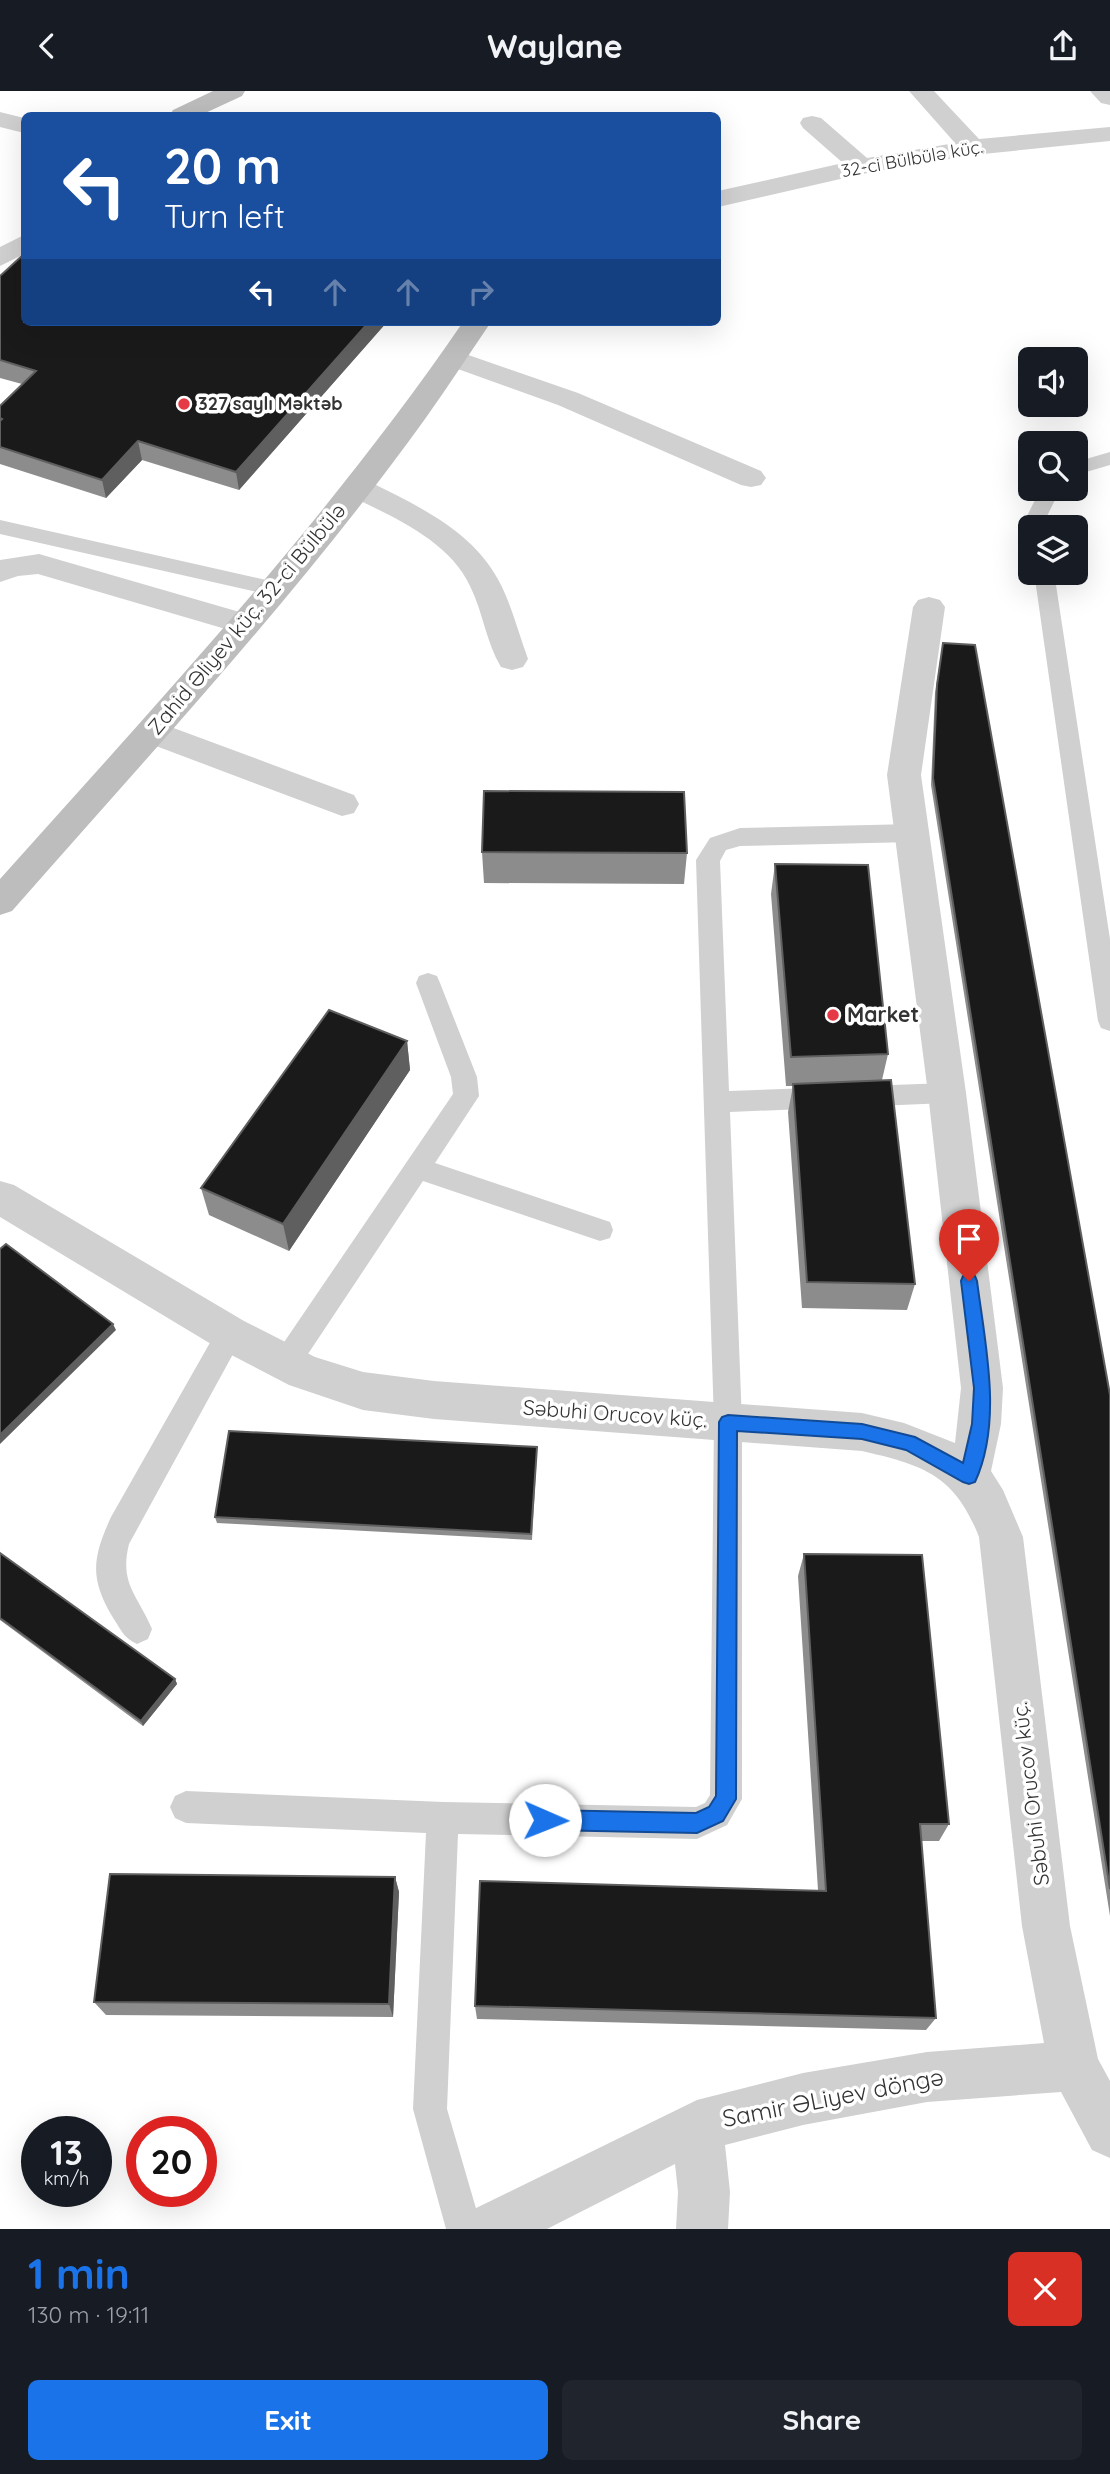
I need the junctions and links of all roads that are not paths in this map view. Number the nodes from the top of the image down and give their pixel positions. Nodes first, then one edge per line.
1 (233, 91) edge
2 (920, 91) edge
3 (1102, 91) edge
4 (1110, 98) edge
5 (188, 112) edge
6 (0, 120) edge
7 (812, 123) dead end
8 (21, 125) edge
9 (1110, 134) edge
10 (973, 147) junction
11 (862, 166) junction
12 (721, 198) edge
13 (21, 245) edge
14 (0, 258) edge
15 (474, 326) edge
16 (454, 358) junction
17 (1110, 458) edge
18 (1088, 465) edge
19 (751, 478) dead end
20 (358, 488) junction
21 (0, 527) edge
22 (0, 572) edge
23 (1046, 585) edge
24 (275, 589) junction
25 (929, 607) dead end
26 (246, 624) junction
27 (512, 659) dead end
28 (152, 732) junction
29 (342, 804) dead end
30 (913, 833) junction
31 (0, 902) edge
32 (428, 983) dead end
33 (1110, 1021) edge
34 (947, 1093) junction
35 (718, 1101) junction
36 (417, 1168) junction
37 (0, 1197) edge
38 (600, 1230) dead end
39 (230, 1334) junction
40 (286, 1363) junction
41 (728, 1422) junction
42 (969, 1476) junction
43 (136, 1629) dead end
44 (186, 1807) dead end
45 (443, 1818) junction
46 (1074, 2066) junction
47 (697, 2126) junction
48 (1110, 2132) edge
49 (464, 2229) edge
50 (491, 2229) edge
51 (702, 2229) edge

1 - 5 street
2 - 10 street
3 - 4 street
6 - 8 street
7 - 11 street
9 - 10 street, 32-ci Bülbülə küç.
10 - 11 street, 32-ci Bülbülə küç.
11 - 12 street, 32-ci Bülbülə küç.
13 - 14 street
15 - 16 street, Zahid Əliyev küç. 32-ci Bülbülə
16 - 19 street
16 - 20 street, Zahid Əliyev küç. 32-ci Bülbülə
17 - 18 lane
20 - 24 street, Zahid Əliyev küç. 32-ci Bülbülə
20 - 27 street
21 - 24 lane
22 - 26 street
23 - 33 lane
24 - 26 street, Zahid Əliyev küç. 32-ci Bülbülə
25 - 30 street
26 - 28 street, Zahid Əliyev küç. 32-ci Bülbülə
28 - 29 street
28 - 31 street, Zahid Əliyev küç. 32-ci Bülbülə
30 - 34 street
30 - 35 lane
32 - 36 lane
34 - 35 lane
34 - 42 street
35 - 41 lane
36 - 38 lane
36 - 40 lane
37 - 39 street, Səbuhi Orucov küç.
39 - 40 street, Səbuhi Orucov küç.
39 - 43 lane
40 - 41 street, Səbuhi Orucov küç.
41 - 42 street, Səbuhi Orucov küç.
41 - 45 lane
42 - 46 street, Səbuhi Orucov küç.
44 - 45 lane
45 - 49 lane
46 - 47 street, Samir ƏLiyev döngə
46 - 48 street, Səbuhi Orucov küç.
47 - 50 street, Samir ƏLiyev döngə
47 - 51 street

